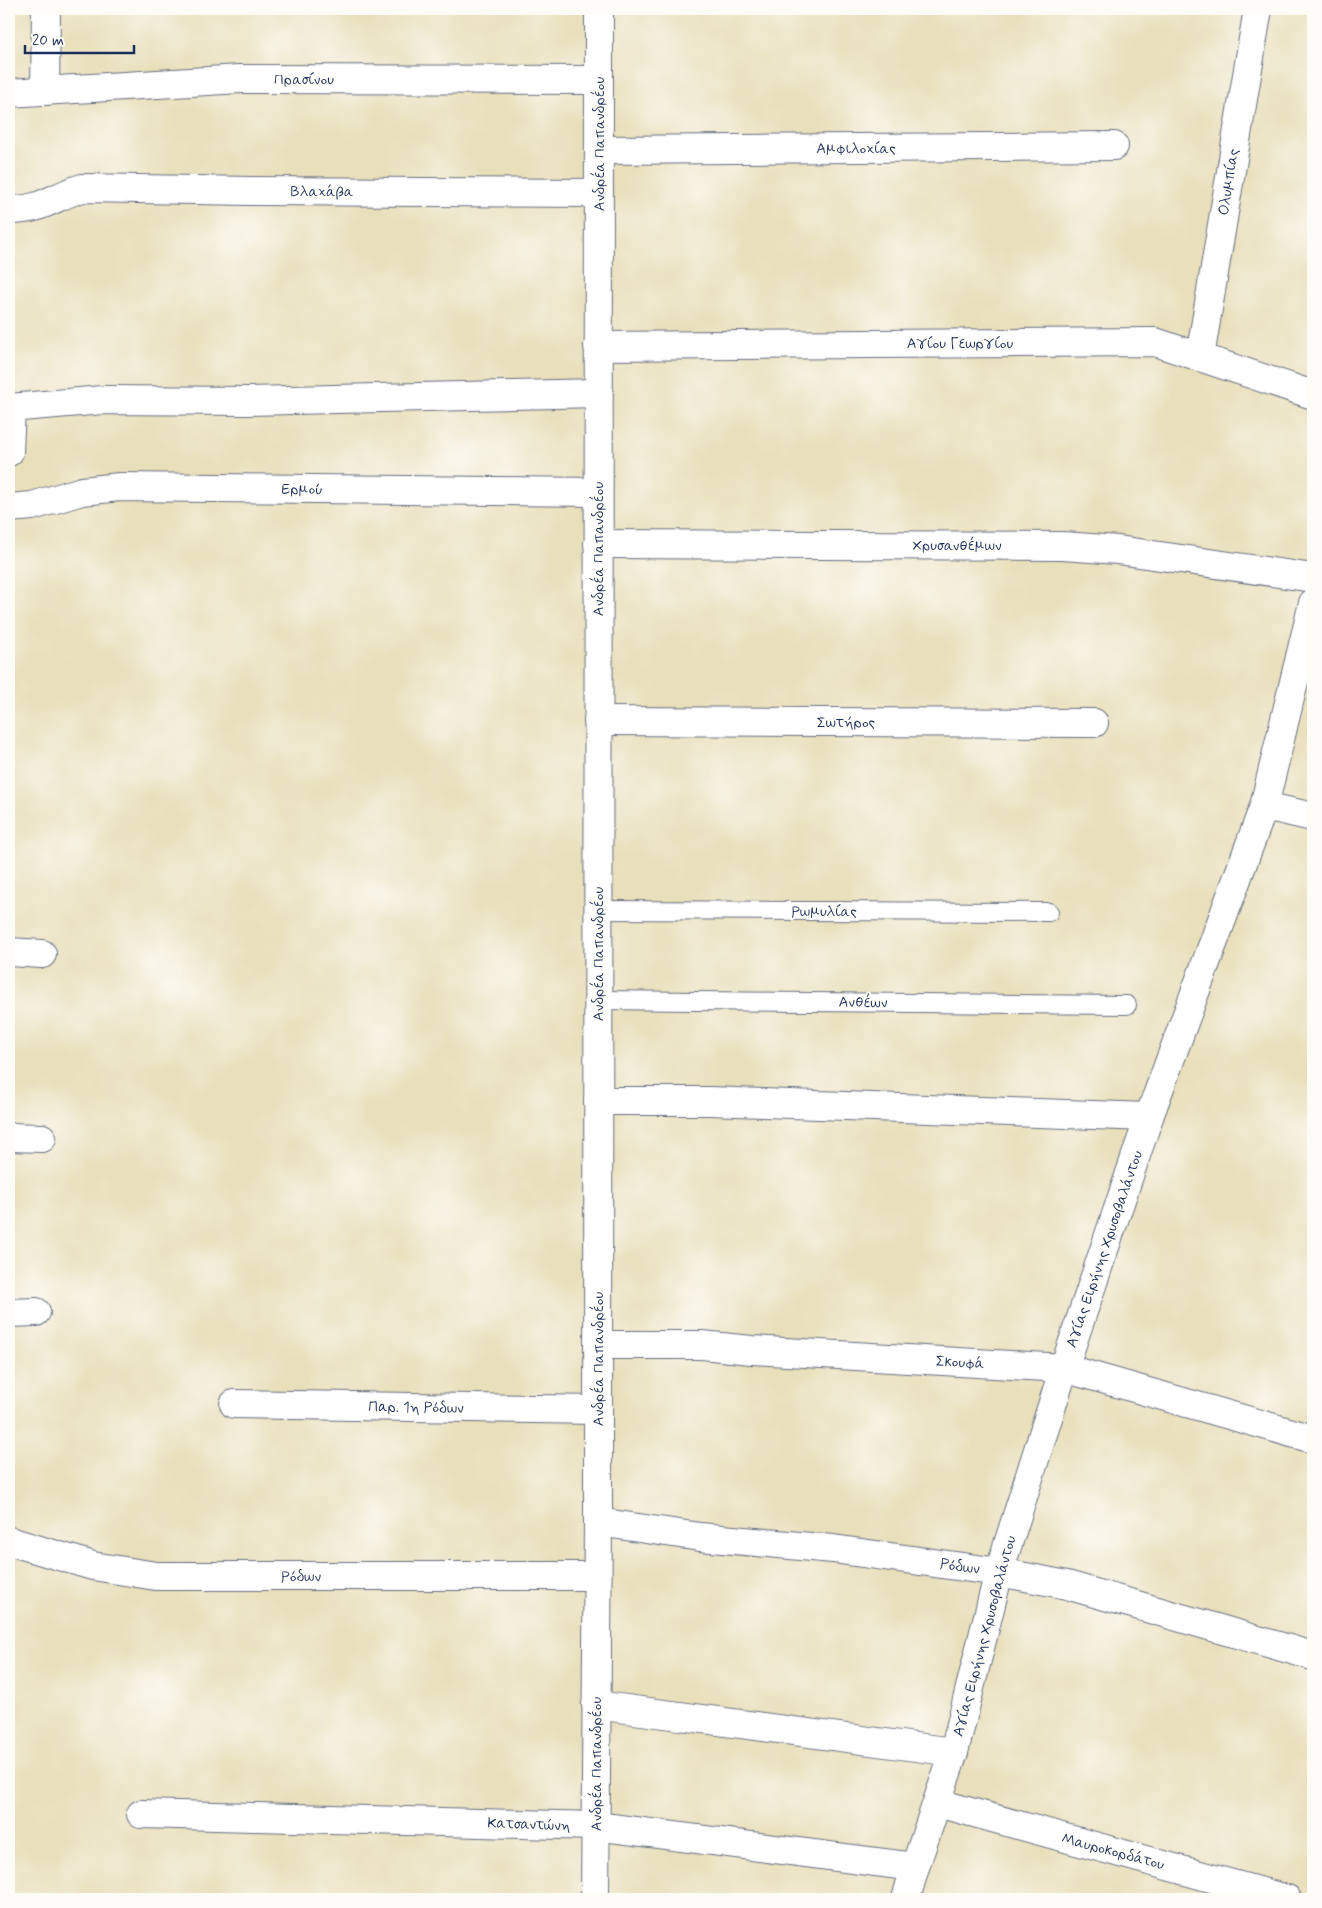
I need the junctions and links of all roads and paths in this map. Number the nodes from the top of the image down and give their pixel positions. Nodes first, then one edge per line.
1 (46, 9) edge
2 (599, 9) edge
3 (1258, 9) edge
4 (599, 80) junction
5 (45, 91) junction
6 (9, 93) edge
7 (1114, 146) dead end
8 (599, 150) junction
9 (599, 193) junction
10 (9, 210) edge
11 (598, 346) junction
12 (1200, 357) junction
13 (598, 393) junction
14 (1313, 395) edge
15 (10, 408) edge
16 (9, 452) edge
17 (598, 492) junction
18 (9, 508) edge
19 (598, 544) junction
20 (1313, 578) edge
21 (1312, 609) edge
22 (598, 721) junction
23 (1094, 723) dead end
24 (1264, 806) junction
25 (1313, 817) edge
26 (598, 910) junction
27 (1049, 912) dead end
28 (9, 952) edge
29 (42, 954) dead end
30 (598, 1000) junction
31 (1128, 1005) dead end
32 (598, 1101) junction
33 (1149, 1117) junction
34 (9, 1137) edge
35 (42, 1138) dead end
36 (36, 1312) dead end
37 (9, 1313) edge
38 (598, 1345) junction
39 (1064, 1368) junction
40 (234, 1404) dead end
41 (598, 1410) junction
42 (1313, 1440) edge
43 (598, 1522) junction
44 (9, 1540) edge
45 (999, 1572) junction
46 (597, 1576) junction
47 (1313, 1656) edge
48 (596, 1705) junction
49 (954, 1752) junction
50 (938, 1803) junction
51 (141, 1814) dead end
52 (596, 1826) junction
53 (915, 1867) junction
54 (595, 1899) edge
55 (906, 1899) edge
56 (1288, 1899) edge

1 - 5 street
2 - 4 street, Ανδρέα Παπανδρέου
3 - 12 street, Ολυμπίας
4 - 5 street, Πρασίνου
4 - 8 street, Ανδρέα Παπανδρέου
5 - 6 street, Πρασίνου
7 - 8 street, Αμφιλοχίας
8 - 9 street, Ανδρέα Παπανδρέου
9 - 10 street, Βλαχάβα
9 - 11 street, Ανδρέα Παπανδρέου
11 - 12 street, Αγίου Γεωργίου
11 - 13 street, Ανδρέα Παπανδρέου
12 - 14 street, Αγίου Γεωργίου
13 - 15 street
13 - 17 street, Ανδρέα Παπανδρέου
15 - 16 street
17 - 18 street, Ερμού
17 - 19 street, Ανδρέα Παπανδρέου
19 - 20 street, Χρυσανθέμων
19 - 22 street, Ανδρέα Παπανδρέου
21 - 24 street, Αγίας Ειρήνης Χρυσοβαλάντου
22 - 23 street, Σωτήρος
22 - 26 street, Ανδρέα Παπανδρέου
24 - 25 street
24 - 33 street, Αγίας Ειρήνης Χρυσοβαλάντου
26 - 27 lane, Ρωμυλίας
26 - 30 street, Ανδρέα Παπανδρέου
28 - 29 street
30 - 31 lane, Ανθέων
30 - 32 street, Ανδρέα Παπανδρέου
32 - 33 street
32 - 38 street, Ανδρέα Παπανδρέου
33 - 39 street, Αγίας Ειρήνης Χρυσοβαλάντου
34 - 35 street
36 - 37 street
38 - 39 street, Σκουφά
38 - 41 street, Ανδρέα Παπανδρέου
39 - 42 street, Σκουφά
39 - 45 street, Αγίας Ειρήνης Χρυσοβαλάντου
40 - 41 street, Παρ. 1η Ρόδων
41 - 43 street, Ανδρέα Παπανδρέου
43 - 45 street, Ρόδων
43 - 46 street, Ανδρέα Παπανδρέου
44 - 46 street, Ρόδων
45 - 47 street, Ρόδων
45 - 49 street, Αγίας Ειρήνης Χρυσοβαλάντου
46 - 48 street, Ανδρέα Παπανδρέου
48 - 49 street
48 - 52 street, Ανδρέα Παπανδρέου
49 - 50 street, Αγίας Ειρήνης Χρυσοβαλάντου
50 - 53 street, Αγίας Ειρήνης Χρυσοβαλάντου
50 - 56 street, Μαυροκορδάτου
51 - 52 street, Κατσαντώνη
52 - 53 street, Κατσαντώνη
52 - 54 street, Ανδρέα Παπανδρέου
53 - 55 street, Αγίας Ειρήνης Χρυσοβαλάντου

